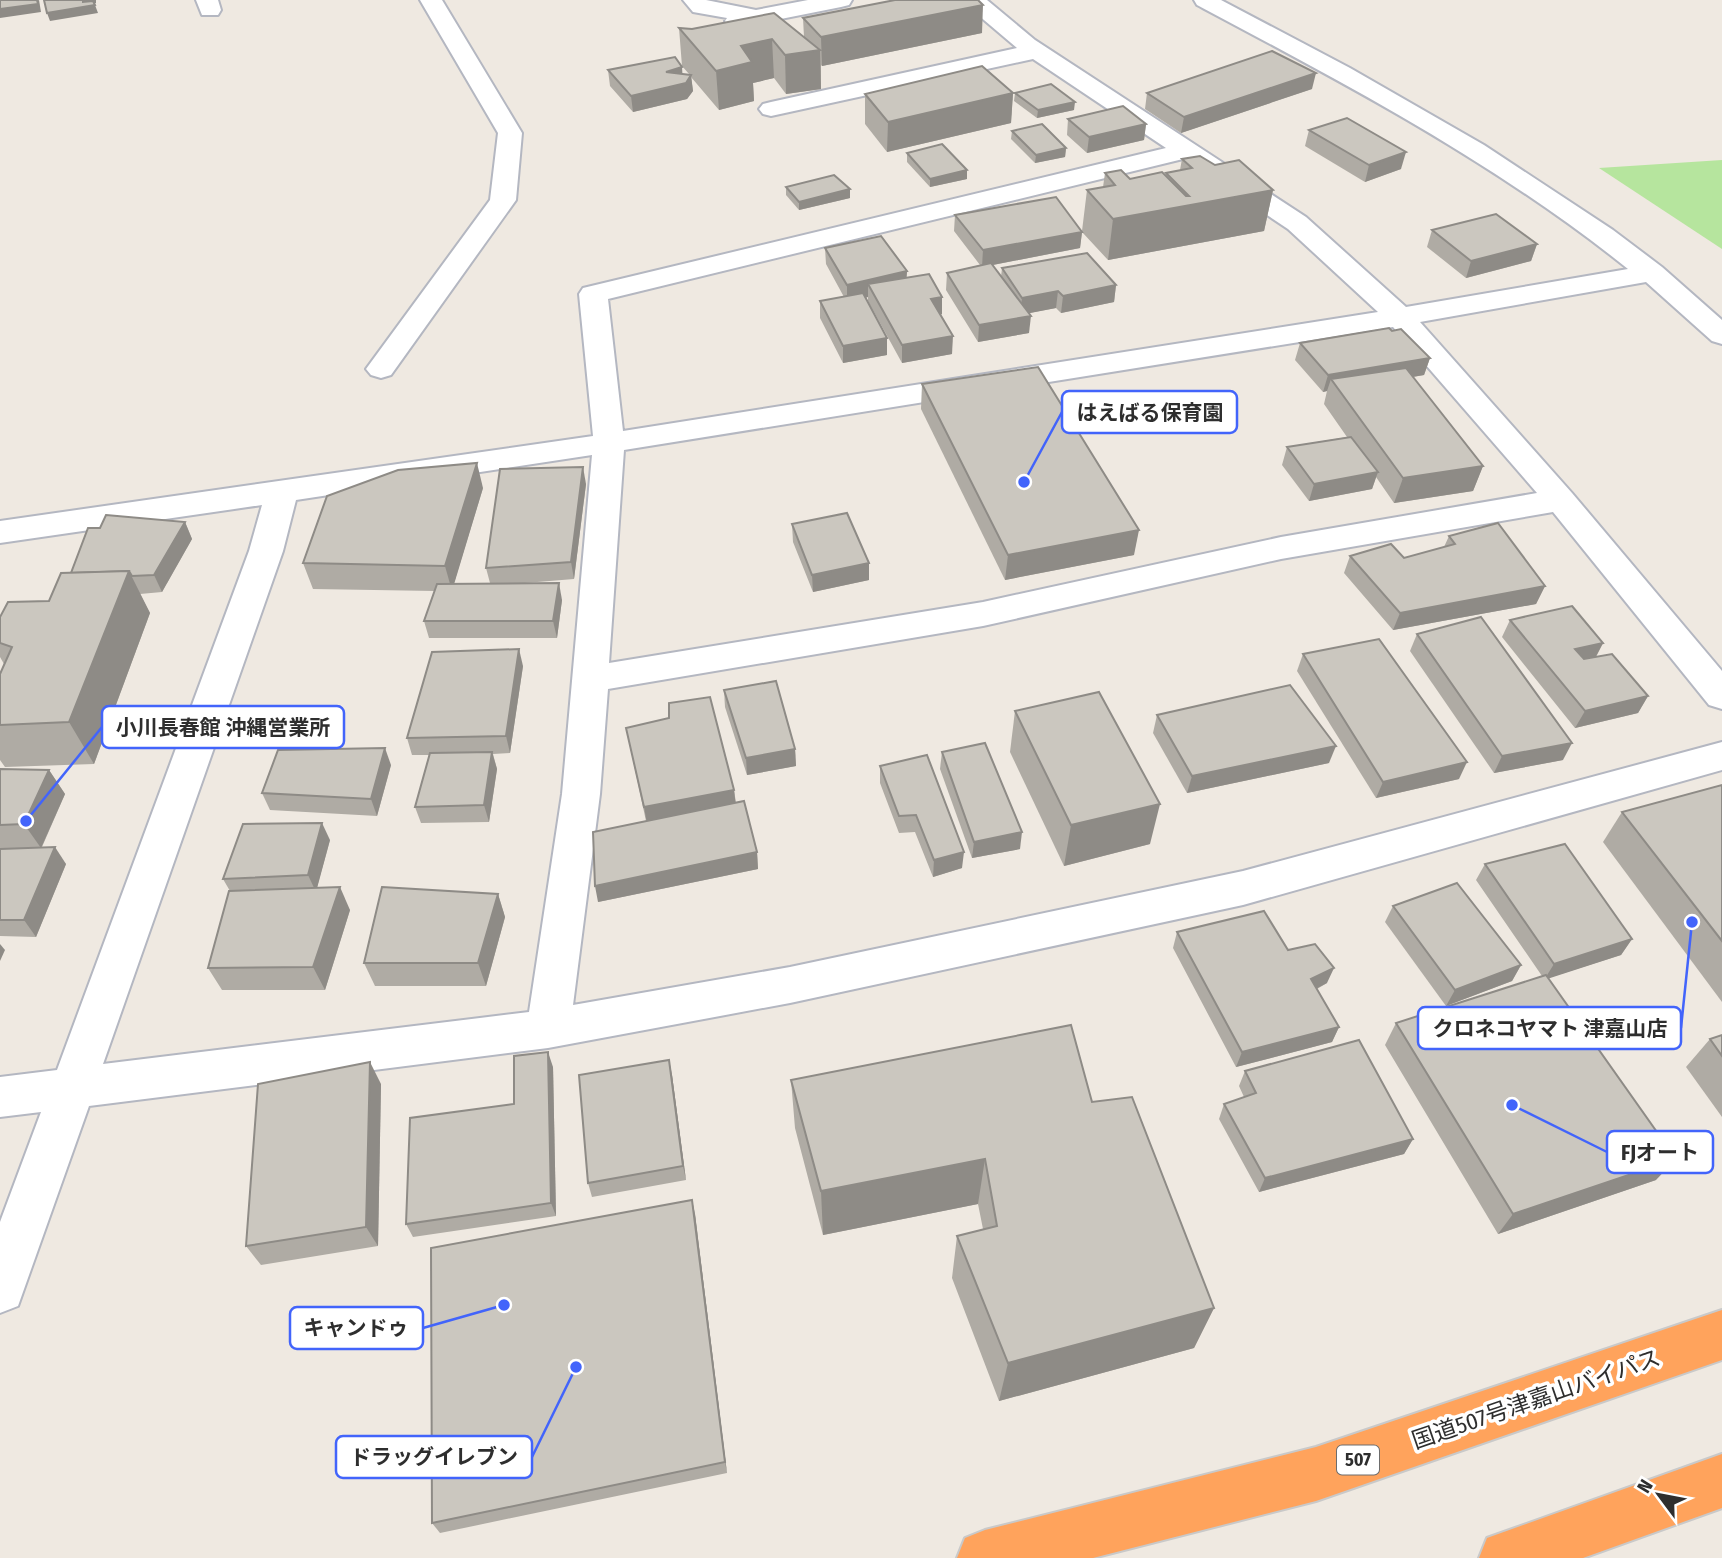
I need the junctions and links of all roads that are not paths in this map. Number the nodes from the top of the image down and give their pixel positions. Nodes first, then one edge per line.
1 (432, 0) edge
2 (694, 0) edge
3 (841, 0) edge
4 (1205, 0) edge
5 (979, 5) edge
6 (1037, 51) junction
7 (771, 109) dead end
8 (1188, 150) junction
9 (1652, 274) junction
10 (1400, 317) junction
11 (1722, 335) edge
12 (381, 369) dead end
13 (609, 443) junction
14 (281, 494) junction
15 (1561, 500) junction
16 (0, 532) edge
17 (591, 679) junction
18 (1722, 696) edge
19 (1722, 756) edge
20 (548, 1029) junction
21 (72, 1089) junction
22 (0, 1097) edge
23 (0, 1289) edge
24 (1722, 1335) edge
25 (1722, 1481) edge
26 (985, 1558) edge
27 (1507, 1558) edge

1 - 12 street
2 - 3 street
4 - 9 street
5 - 6 street
6 - 7 street
6 - 8 street
8 - 10 street
8 - 13 street
9 - 10 street
9 - 11 street
10 - 13 street
10 - 15 street
13 - 14 street
13 - 17 street
14 - 16 street
14 - 21 street
15 - 17 street
15 - 18 street
17 - 20 street
19 - 20 street
20 - 21 street
21 - 22 street
21 - 23 street
24 - 26 highway, 国道507号津嘉山バイパス / 507
25 - 27 highway

